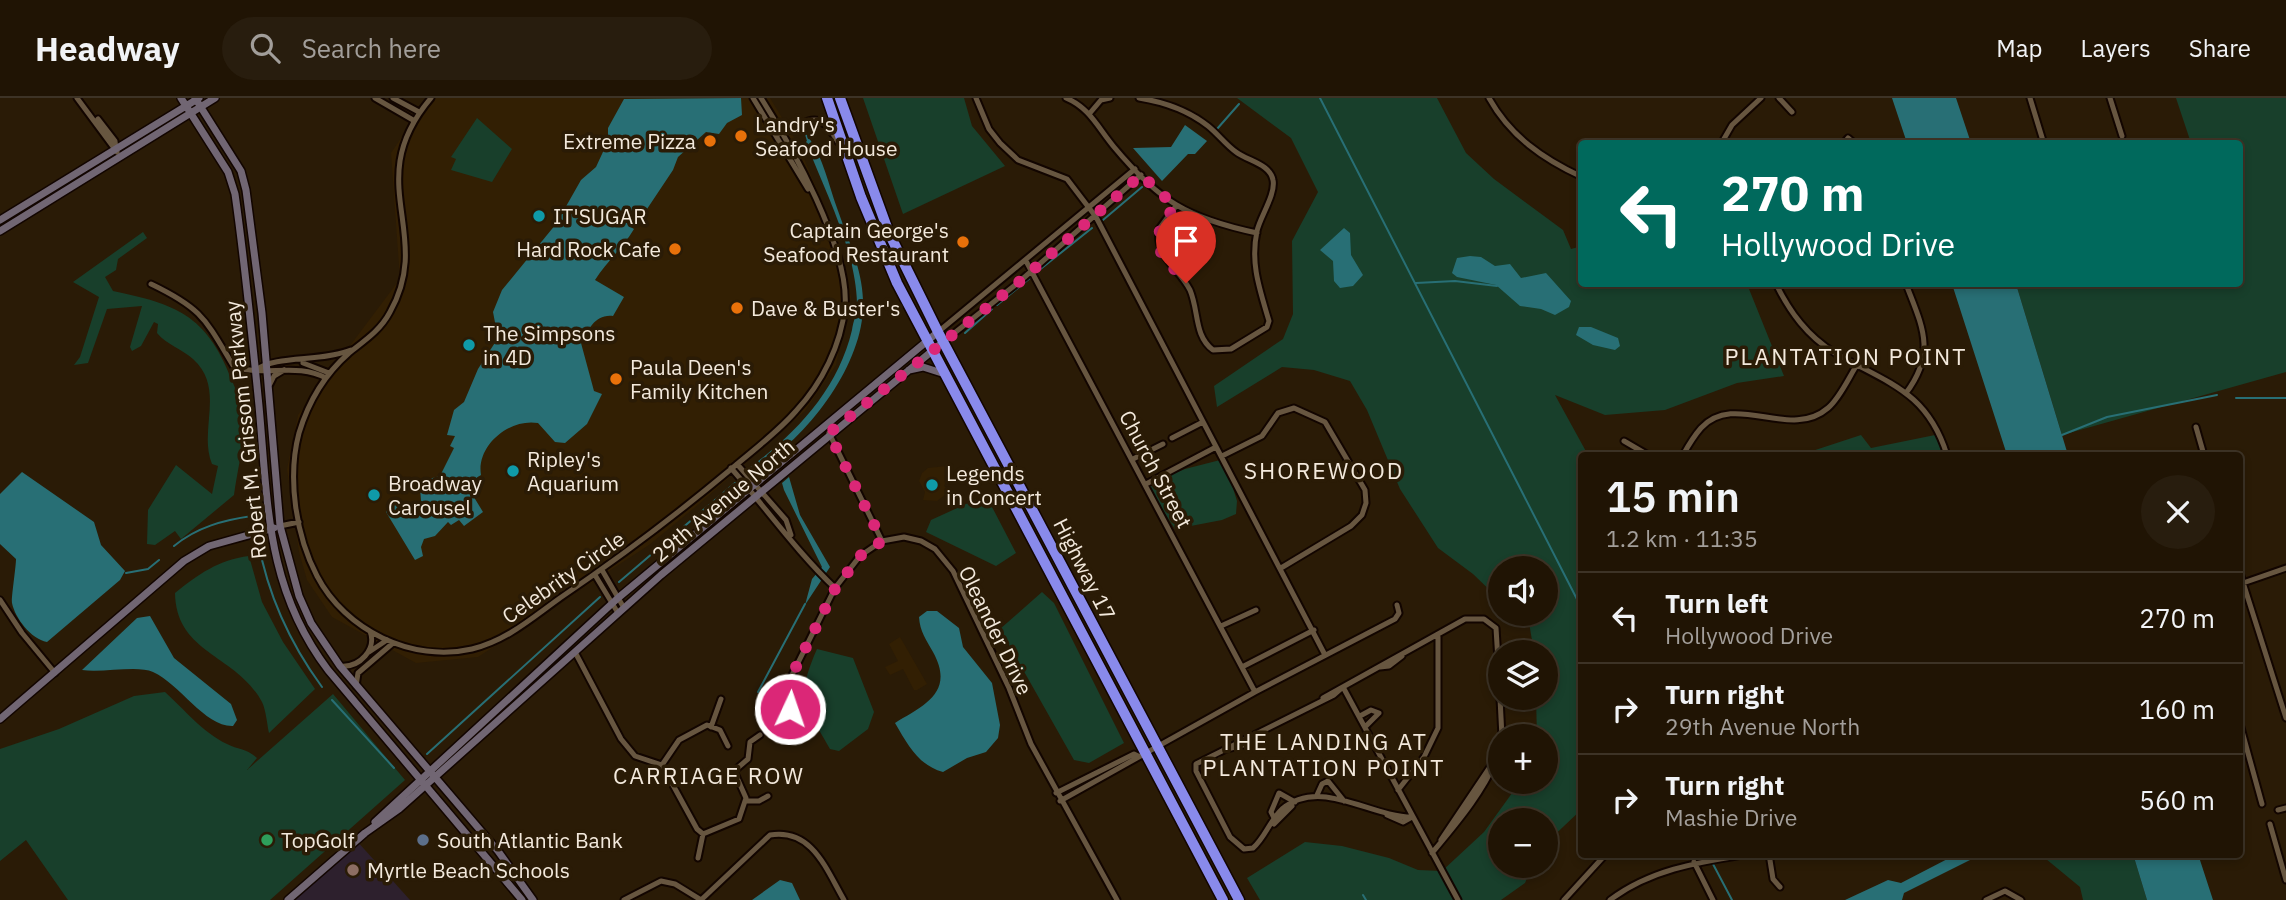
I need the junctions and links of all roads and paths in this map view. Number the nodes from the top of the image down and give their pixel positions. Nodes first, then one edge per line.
1 (78, 98) edge
2 (181, 98) edge
3 (215, 98) edge
4 (375, 98) edge
5 (393, 98) edge
6 (431, 98) edge
7 (753, 98) edge
8 (761, 98) edge
9 (827, 98) edge
10 (841, 98) edge
11 (976, 98) edge
12 (1066, 98) edge
13 (1110, 98) edge
14 (1139, 98) edge
15 (1489, 98) edge
16 (1760, 98) edge
17 (1779, 98) edge
18 (2030, 98) edge
19 (2110, 98) edge
20 (198, 101) edge
21 (188, 111) junction
22 (419, 112) junction
23 (1792, 112) dead end
24 (1090, 113) junction
25 (414, 120) junction
26 (779, 133) junction
27 (2122, 136) dead end
28 (1723, 140) edge
29 (2044, 140) edge
30 (116, 150) junction
31 (845, 153) junction
32 (121, 158) junction
33 (1135, 169) junction
34 (1141, 175) junction
35 (1578, 175) edge
36 (1175, 206) junction
37 (1090, 208) junction
38 (1096, 217) junction
39 (0, 220) edge
40 (0, 231) edge
41 (1257, 233) junction
42 (1026, 261) junction
43 (1033, 269) junction
44 (151, 284) dead end
45 (1778, 287) edge
46 (1907, 287) edge
47 (940, 337) junction
48 (929, 345) junction
49 (357, 348) junction
50 (291, 360) junction
51 (1857, 363) junction
52 (267, 366) junction
53 (255, 370) junction
54 (284, 370) junction
55 (902, 372) junction
56 (945, 374) junction
57 (328, 376) junction
58 (269, 387) junction
59 (1906, 393) junction
60 (1203, 422) junction
61 (2196, 427) dead end
62 (829, 433) junction
63 (1172, 438) dead end
64 (1624, 441) dead end
65 (1163, 444) dead end
66 (1216, 447) junction
67 (1643, 452) edge
68 (1685, 452) edge
69 (1946, 452) edge
70 (2203, 452) edge
71 (1222, 456) junction
72 (1133, 459) junction
73 (737, 464) junction
74 (731, 468) junction
75 (1146, 484) junction
76 (752, 486) junction
77 (758, 493) junction
78 (299, 522) junction
79 (280, 526) junction
80 (270, 528) junction
81 (882, 541) junction
82 (1281, 568) junction
83 (2285, 569) edge
84 (602, 570) junction
85 (595, 575) junction
86 (2286, 577) edge
87 (2243, 584) edge
88 (2243, 587) edge
89 (835, 589) junction
90 (0, 600) edge
91 (615, 601) junction
92 (1397, 605) dead end
93 (1256, 610) dead end
94 (621, 611) junction
95 (1221, 626) junction
96 (1314, 630) junction
97 (370, 631) junction
98 (1438, 636) junction
99 (1497, 640) edge
100 (390, 641) junction
101 (369, 652) junction
102 (575, 652) junction
103 (1325, 655) junction
104 (340, 666) junction
105 (1242, 667) junction
106 (55, 673) junction
107 (356, 685) junction
108 (1343, 687) junction
109 (1255, 692) junction
110 (720, 698) dead end
111 (1360, 716) junction
112 (2286, 718) edge
113 (0, 719) edge
114 (712, 727) junction
115 (1365, 727) junction
116 (800, 733) dead end
117 (760, 735) dead end
118 (2243, 735) edge
119 (728, 746) dead end
120 (1157, 746) junction
121 (1142, 755) junction
122 (662, 765) junction
123 (428, 770) junction
124 (1488, 770) edge
125 (434, 778) junction
126 (423, 781) junction
127 (1398, 790) junction
128 (1056, 793) junction
129 (1317, 795) junction
130 (768, 796) dead end
131 (746, 801) junction
132 (1060, 801) junction
133 (1344, 801) junction
134 (1295, 803) junction
135 (2262, 804) dead end
136 (2286, 808) edge
137 (2278, 810) dead end
138 (1412, 817) junction
139 (1275, 820) junction
140 (2270, 824) dead end
141 (703, 834) junction
142 (1432, 852) junction
143 (698, 858) dead end
144 (1602, 858) edge
145 (1722, 858) edge
146 (1770, 858) edge
147 (1695, 862) junction
148 (2286, 880) edge
149 (1780, 887) dead end
150 (288, 900) edge
151 (522, 900) edge
152 (533, 900) edge
153 (624, 900) edge
154 (701, 900) edge
155 (844, 900) edge
156 (1117, 900) edge
157 (1223, 900) edge
158 (1239, 900) edge
159 (1458, 900) edge
160 (1564, 900) edge
161 (1610, 900) edge
162 (1713, 900) edge
163 (1986, 900) edge
164 (2021, 900) edge

1 - 30 street
2 - 21 main road, Robert M. Grissom Parkway
3 - 20 main road
4 - 25 street
5 - 22 street
6 - 22 street, Celebrity Circle
7 - 26 street, Celebrity Circle
8 - 26 street, Celebrity Circle
9 - 31 highway, Highway 17
10 - 47 highway, Highway 17
11 - 37 street
12 - 24 street
13 - 24 street
14 - 41 street
15 - 35 street
16 - 28 street
17 - 23 street
18 - 29 street
19 - 27 street
20 - 21 main road
20 - 52 main road, Robert M. Grissom Parkway
21 - 30 main road
21 - 32 main road
21 - 53 main road, Robert M. Grissom Parkway
22 - 25 street, Celebrity Circle
24 - 33 street
25 - 49 street, Celebrity Circle
26 - 31 street
26 - 73 street, Celebrity Circle
30 - 32 street
30 - 39 main road
31 - 48 highway, Highway 17
32 - 40 main road
33 - 34 street
33 - 37 street, 29th Avenue North
34 - 36 street
34 - 38 street, 29th Avenue North
36 - 41 street
36 - 41 street
37 - 38 street
37 - 42 street, 29th Avenue North
38 - 43 street, 29th Avenue North
38 - 60 street
42 - 43 street, Church Street
42 - 47 street, 29th Avenue North
43 - 47 street, 29th Avenue North
43 - 72 street, Church Street
44 - 53 street
45 - 51 street
46 - 59 street
47 - 48 main road, 29th Avenue North
47 - 120 highway, Highway 17
48 - 55 main road, 29th Avenue North
48 - 56 highway, Highway 17
48 - 76 main road, 29th Avenue North
49 - 50 street
49 - 57 street, Celebrity Circle
50 - 52 street
50 - 57 street
51 - 59 street
51 - 68 street
52 - 53 street
52 - 54 street
52 - 58 main road, Robert M. Grissom Parkway
53 - 80 main road, Robert M. Grissom Parkway
54 - 57 street
54 - 58 street
55 - 56 main road
55 - 62 main road, 29th Avenue North
56 - 121 highway, Highway 17
57 - 78 street, Celebrity Circle
58 - 79 main road, Robert M. Grissom Parkway
59 - 69 street
60 - 63 street
60 - 66 street
61 - 70 street
62 - 77 main road, 29th Avenue North
62 - 81 street
64 - 67 street
65 - 72 street
66 - 71 street
66 - 75 street
71 - 82 street
71 - 82 street
72 - 75 street, Church Street
73 - 74 street, Celebrity Circle
73 - 76 street
74 - 76 street
74 - 84 street, Celebrity Circle
75 - 95 street, Church Street
76 - 77 street
76 - 91 main road, 29th Avenue North
77 - 89 street
77 - 94 main road, 29th Avenue North
78 - 79 street
78 - 97 street, Celebrity Circle
79 - 80 main road
79 - 104 main road, Robert M. Grissom Parkway
80 - 106 main road
80 - 126 main road, Robert M. Grissom Parkway
81 - 89 street
81 - 128 street, Oleander Drive
82 - 96 street
83 - 86 street
83 - 87 street
84 - 85 street, Celebrity Circle
84 - 91 street
85 - 91 street
85 - 100 street, Celebrity Circle
88 - 112 street
89 - 116 street
90 - 106 street
91 - 94 street
91 - 123 main road, 29th Avenue North
92 - 103 street
93 - 95 street
94 - 102 main road, 29th Avenue North
95 - 105 street, Church Street
96 - 103 street
96 - 105 street
97 - 100 street, Celebrity Circle
97 - 101 street
98 - 99 street
98 - 108 street
98 - 127 street
100 - 101 street
100 - 107 street
101 - 104 street
102 - 122 street
102 - 125 main road, 29th Avenue North
103 - 109 street
104 - 107 main road, Robert M. Grissom Parkway
105 - 109 street, Church Street
106 - 113 main road
107 - 123 main road, Robert M. Grissom Parkway
108 - 111 street
108 - 139 street
109 - 120 street
110 - 114 street
111 - 115 street
111 - 115 street
114 - 119 street
114 - 122 street
115 - 127 street
117 - 131 street
118 - 135 street
120 - 121 street
120 - 158 highway, Highway 17
121 - 128 street
121 - 132 street
121 - 157 highway, Highway 17
122 - 141 street
123 - 125 main road, Robert M. Grissom Parkway
123 - 126 main road, 29th Avenue North
124 - 142 street
125 - 126 main road, 29th Avenue North
125 - 152 main road, Robert M. Grissom Parkway
126 - 150 main road, 29th Avenue North
126 - 151 main road, Robert M. Grissom Parkway
127 - 138 street
128 - 132 street, Oleander Drive
129 - 133 street
129 - 133 street
129 - 134 street
130 - 131 street
131 - 141 street
132 - 156 street, Oleander Drive
133 - 138 street
134 - 139 street
134 - 139 street
136 - 137 street
138 - 142 street
140 - 148 street
141 - 143 street
142 - 159 street
144 - 160 street
145 - 147 street
146 - 149 street
147 - 161 street
147 - 162 street
153 - 154 street
154 - 155 street
163 - 164 street

